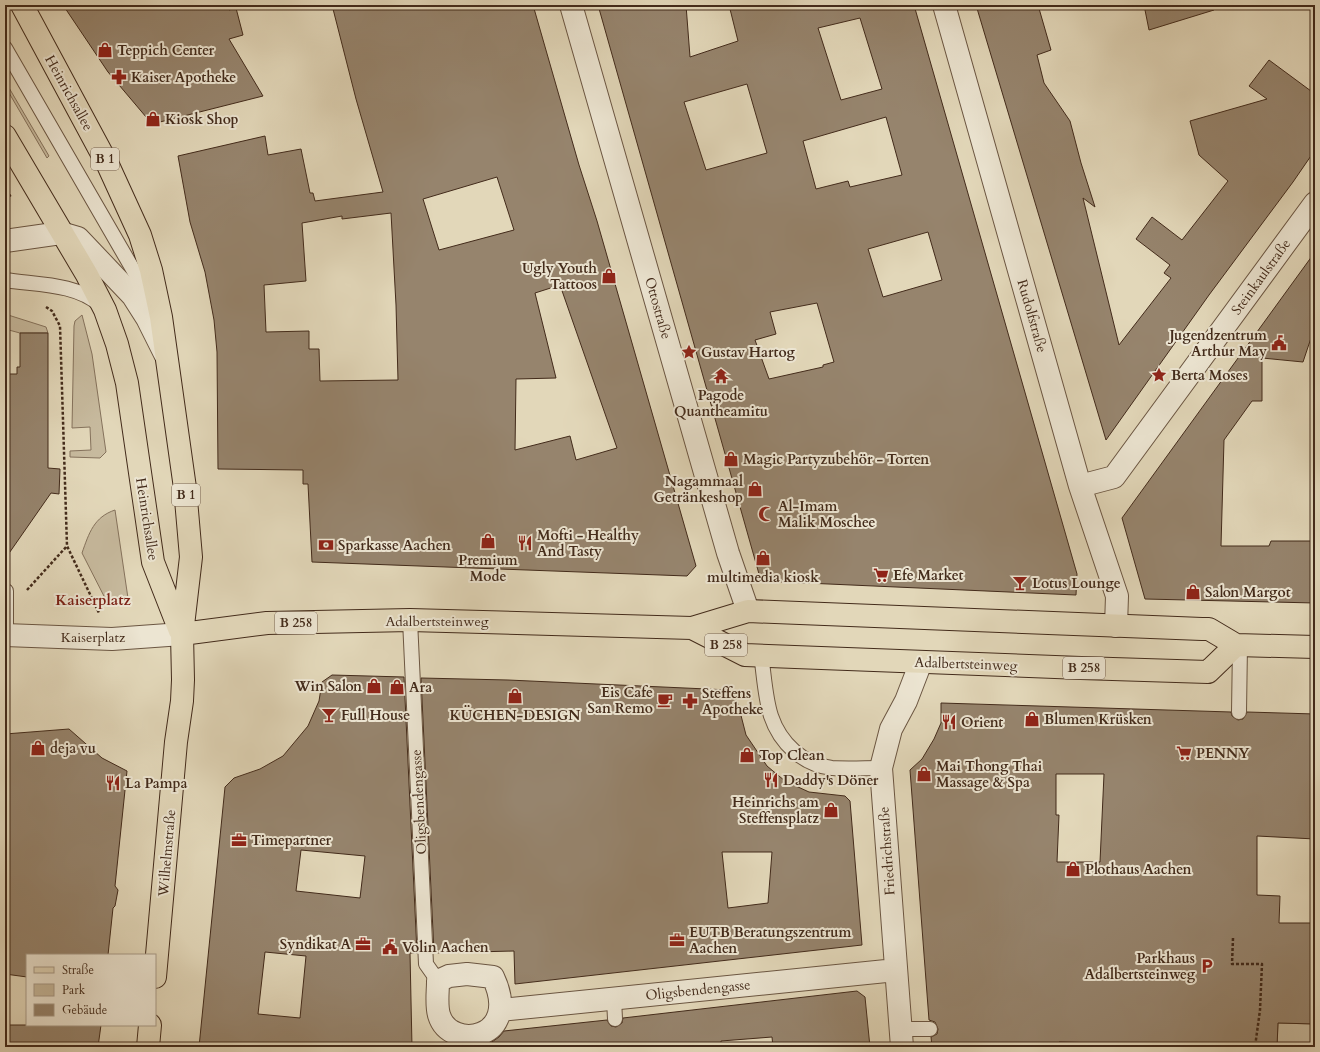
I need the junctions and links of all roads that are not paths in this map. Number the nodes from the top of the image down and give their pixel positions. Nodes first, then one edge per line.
1 (22, 5) edge
2 (571, 5) edge
3 (944, 5) edge
4 (5, 48) edge
5 (5, 136) edge
6 (1315, 203) edge
7 (61, 233) junction
8 (5, 241) edge
9 (5, 280) edge
10 (105, 310) junction
11 (161, 317) junction
12 (167, 357) junction
13 (1080, 486) junction
14 (6, 591) edge
15 (748, 611) junction
16 (410, 620) junction
17 (1116, 626) junction
18 (692, 628) junction
19 (182, 634) junction
20 (5, 635) edge
21 (1238, 645) junction
22 (1315, 647) edge
23 (761, 655) junction
24 (921, 662) junction
25 (1239, 712) dead end
26 (881, 768) junction
27 (156, 967) edge
28 (896, 970) junction
29 (438, 981) junction
30 (501, 1010) junction
31 (150, 1026) edge
32 (930, 1029) dead end
33 (902, 1038) edge
34 (148, 1047) edge

1 - 11 main road, Heinrichsallee / B 1
2 - 15 street, Ottostraße
3 - 13 street, Rudolfstraße
4 - 11 lane, Heinrichsallee
5 - 7 main road, Heinrichsallee / B 1
6 - 13 street, Steinkaulstraße
7 - 8 street
7 - 10 main road, Heinrichsallee / B 1
7 - 12 street, Heinrichsallee
9 - 10 lane
10 - 19 main road, Heinrichsallee / B 1
11 - 12 main road, Heinrichsallee / B 1
12 - 19 main road, Heinrichsallee / B 1
13 - 17 street, Rudolfstraße
14 - 20 lane
15 - 17 main road, Adalbertsteinweg / B 258
15 - 18 main road, Adalbertsteinweg / B 258
16 - 18 main road, Adalbertsteinweg / B 258
16 - 19 main road, Adalbertsteinweg / B 258
16 - 29 lane, Oligsbendengasse
17 - 21 main road, Adalbertsteinweg / B 258
18 - 23 main road, Adalbertsteinweg / B 258
19 - 20 street, Kaiserplatz
19 - 27 main road, Wilhelmstraße / B 1
21 - 22 main road, Adalbertsteinweg / B 258
21 - 24 main road, Adalbertsteinweg / B 258
21 - 25 lane
23 - 24 main road, Adalbertsteinweg / B 258
23 - 26 lane
24 - 26 street, Friedrichstraße
26 - 28 street, Friedrichstraße
28 - 30 street, Oligsbendengasse
28 - 33 street, Friedrichstraße
29 - 30 street
29 - 30 street
31 - 34 main road
32 - 33 lane

